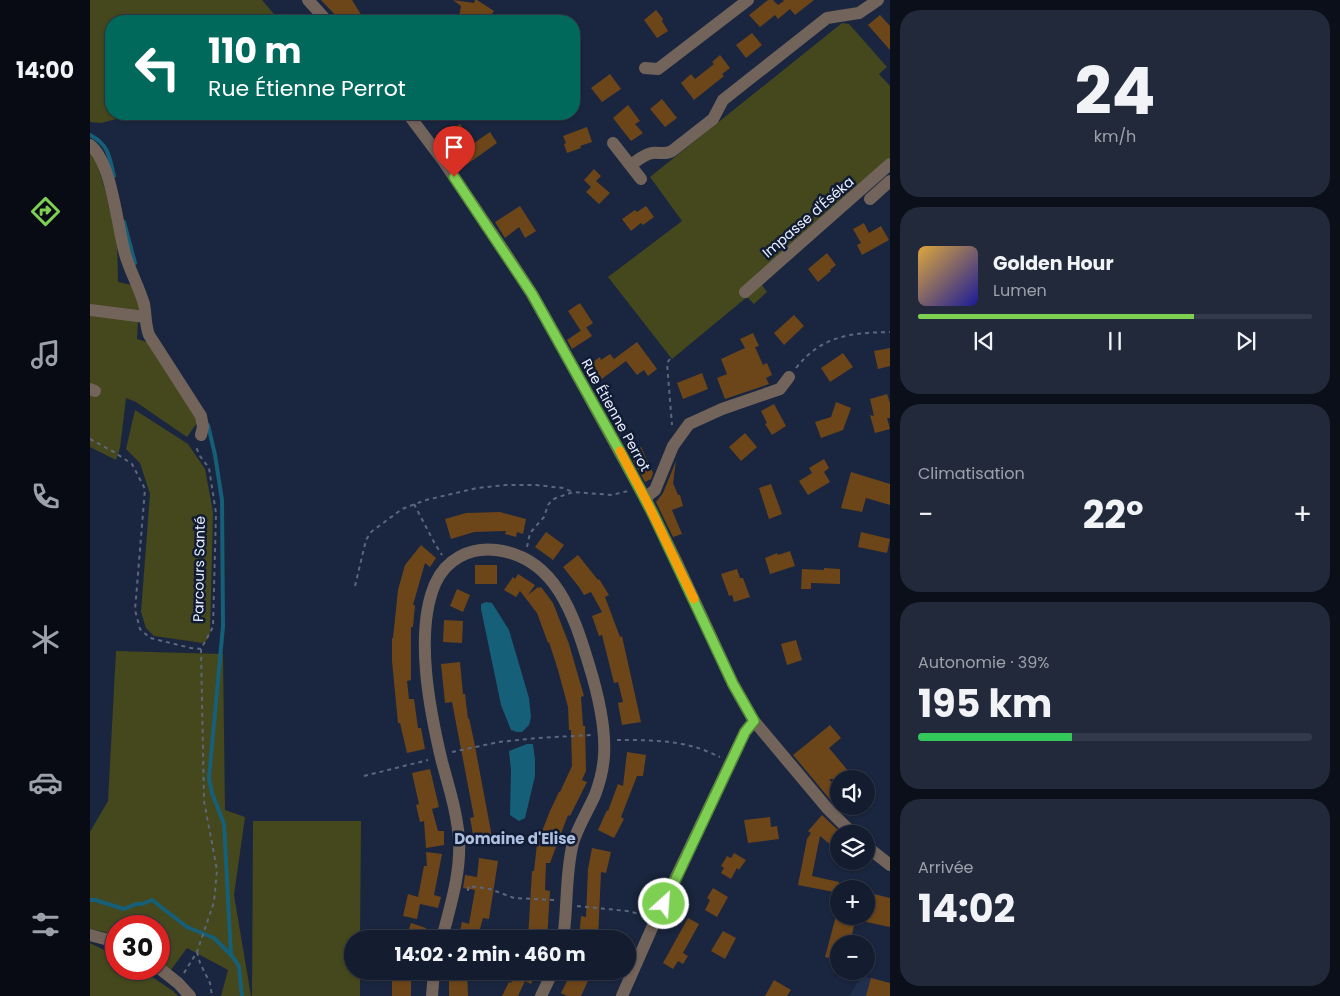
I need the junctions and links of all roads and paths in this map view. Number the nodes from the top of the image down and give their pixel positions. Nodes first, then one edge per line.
1 (308, 0) edge
2 (748, 0) edge
3 (878, 0) edge
4 (322, 15) edge
5 (646, 68) dead end
6 (412, 120) edge
7 (613, 143) dead end
8 (90, 145) edge
9 (890, 164) edge
10 (631, 165) junction
11 (641, 179) dead end
12 (890, 181) edge
13 (870, 199) dead end
14 (745, 292) dead end
15 (90, 310) edge
16 (145, 317) junction
17 (890, 332) edge
18 (670, 359) dead end
19 (790, 377) joint
20 (201, 436) joint
21 (678, 438) junction
22 (90, 439) edge
23 (573, 492) junction
24 (642, 493) junction
25 (414, 504) junction
26 (524, 558) junction
27 (450, 564) junction
28 (355, 586) dead end
29 (201, 649) junction
30 (754, 721) junction
31 (604, 739) junction
32 (441, 756) junction
33 (731, 762) junction
34 (364, 776) dead end
35 (844, 825) edge
36 (875, 853) edge
37 (890, 865) edge
38 (444, 930) edge
39 (564, 930) edge
40 (90, 935) edge
41 (105, 939) edge
42 (197, 952) junction
43 (170, 977) edge
44 (433, 980) edge
45 (549, 980) edge
46 (178, 983) junction
47 (190, 996) edge
48 (212, 996) edge
49 (432, 996) edge
50 (541, 996) edge
51 (622, 996) edge

1 - 4 street
2 - 5 street
3 - 10 street
6 - 24 street, Rue Étienne Perrot
7 - 10 street
8 - 16 street
9 - 14 street, Impasse d'Éséka
10 - 11 street
12 - 13 street
15 - 16 street
16 - 20 street
17 - 19 path
18 - 21 path
19 - 21 street
20 - 29 path, Parcours Santé
21 - 24 street
22 - 29 path
23 - 24 path
23 - 25 path
23 - 26 path
24 - 30 street, Rue Étienne Perrot
25 - 27 path
25 - 28 path
26 - 27 street
26 - 31 street
27 - 32 street
29 - 42 path
30 - 33 street
30 - 35 street, Rue Étienne Perrot
31 - 32 path
31 - 33 path
31 - 39 street
32 - 34 path
32 - 38 street
33 - 51 street
36 - 37 street
40 - 41 street
42 - 46 path
42 - 48 path
43 - 46 street
44 - 49 street
45 - 50 street
46 - 47 street

